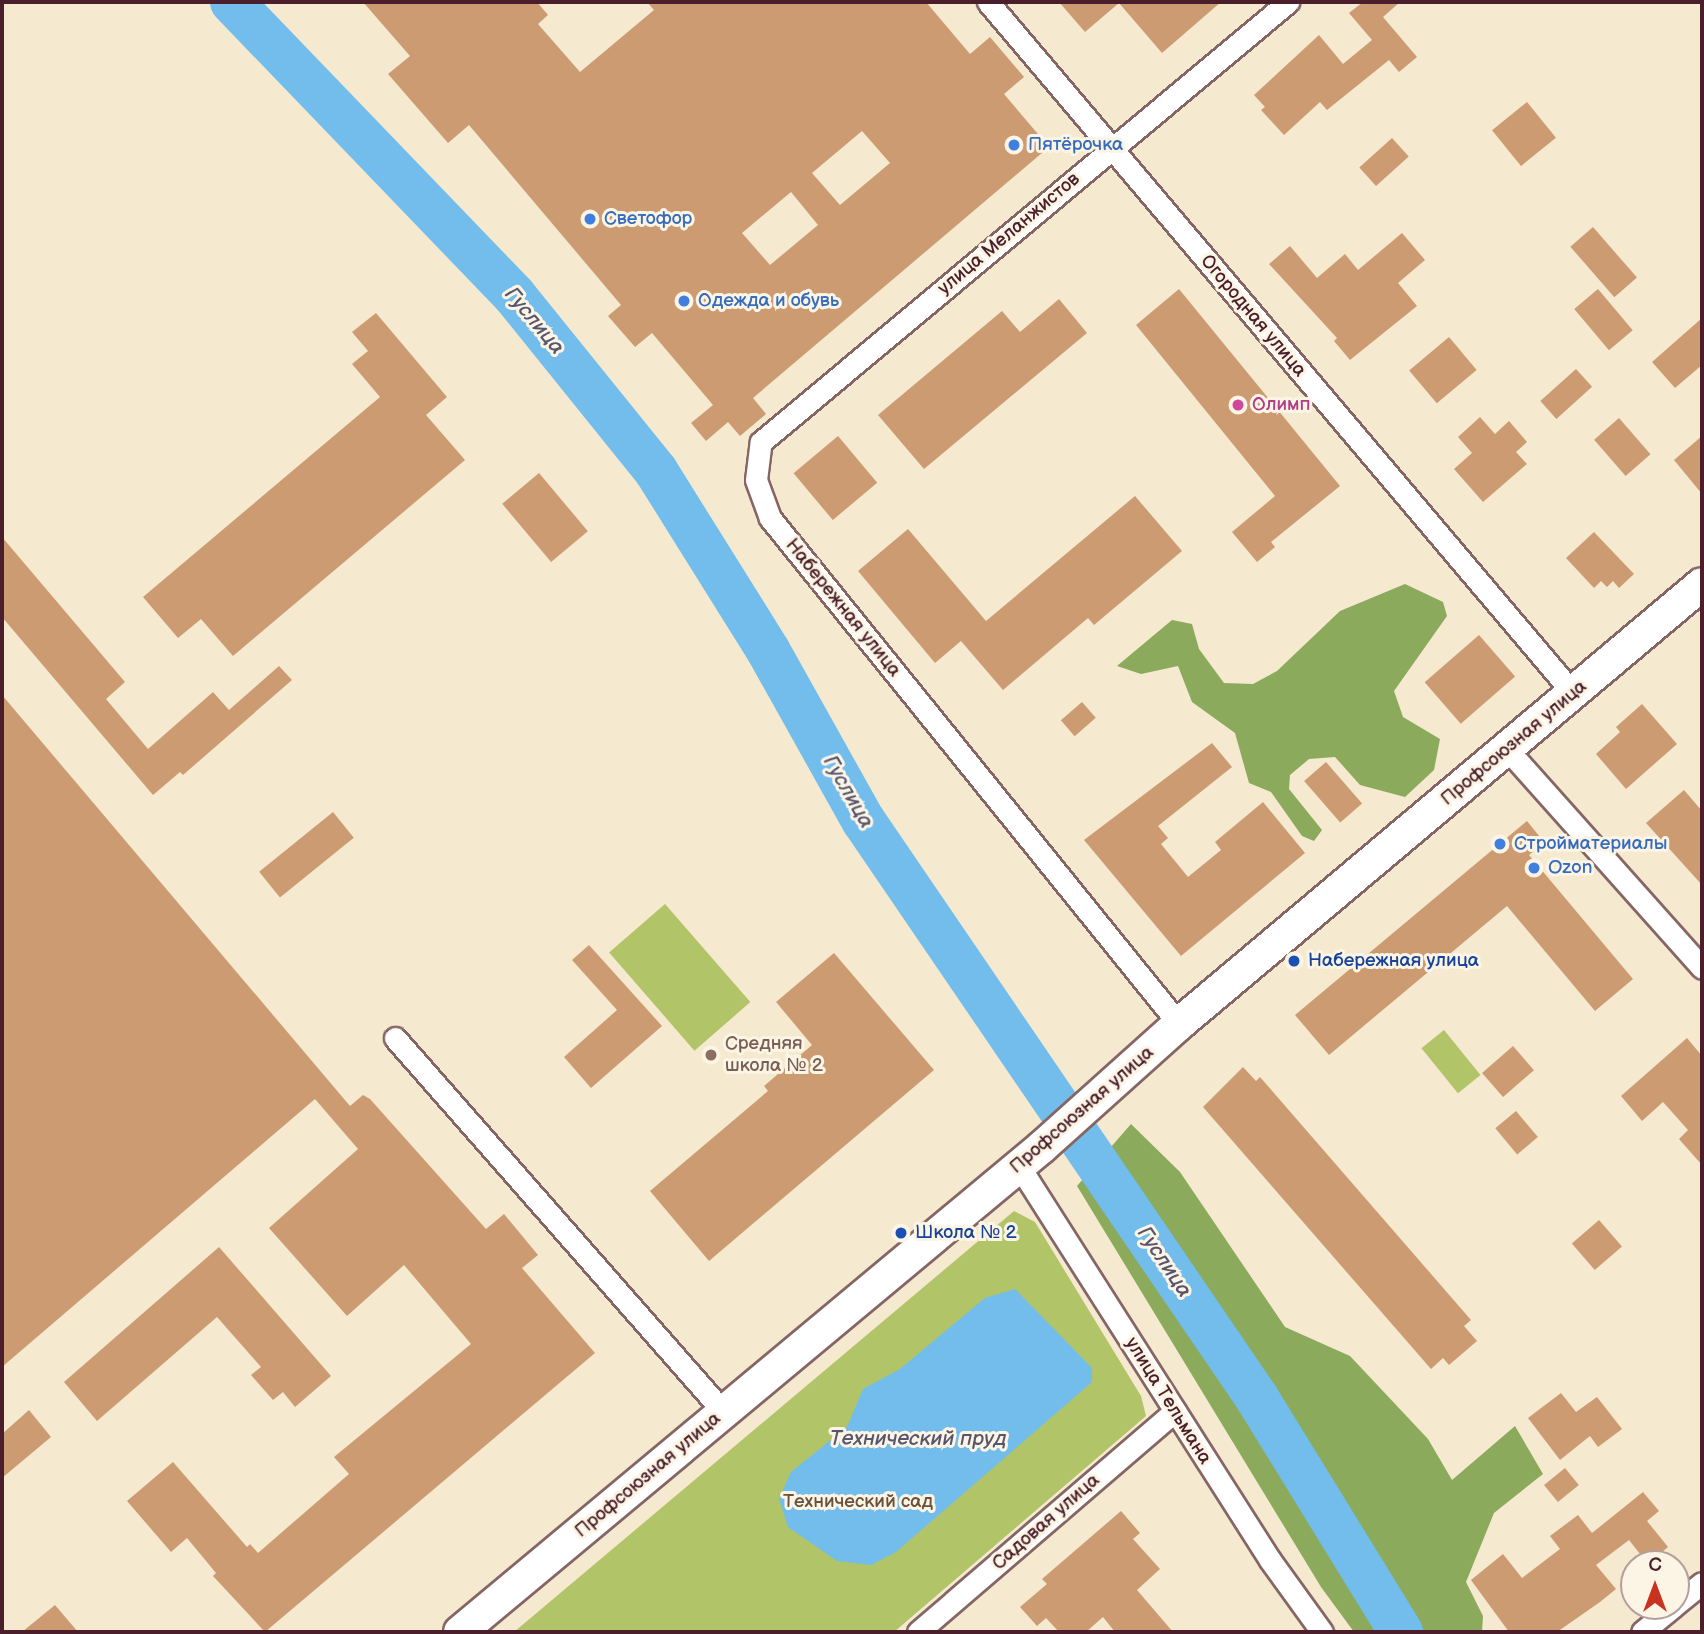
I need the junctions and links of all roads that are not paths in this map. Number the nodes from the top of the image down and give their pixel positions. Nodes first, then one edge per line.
1 (988, 2) edge
2 (1288, 2) edge
3 (1110, 149) junction
4 (756, 480) joint
5 (1702, 584) edge
6 (1573, 693) junction
7 (1507, 749) junction
8 (1702, 968) edge
9 (1180, 1024) junction
10 (394, 1038) dead end
11 (1019, 1166) junction
12 (1174, 1411) junction
13 (723, 1412) junction
14 (1657, 1620) edge
15 (460, 1632) edge
16 (918, 1632) edge
17 (1322, 1632) edge
18 (1642, 1632) edge

1 - 3 street, Огородная улица
2 - 3 street, улица Меланжистов
3 - 4 street, улица Меланжистов
3 - 6 street, Огородная улица
4 - 9 street, Набережная улица
5 - 6 main road, Профсоюзная улица
6 - 7 main road, Профсоюзная улица
7 - 8 street
7 - 9 main road, Профсоюзная улица
9 - 11 main road, Профсоюзная улица
10 - 13 street
11 - 12 street, улица Тельмана
11 - 13 main road, Профсоюзная улица
12 - 16 street, Садовая улица
12 - 17 street, улица Тельмана
13 - 15 main road, Профсоюзная улица
14 - 18 street

